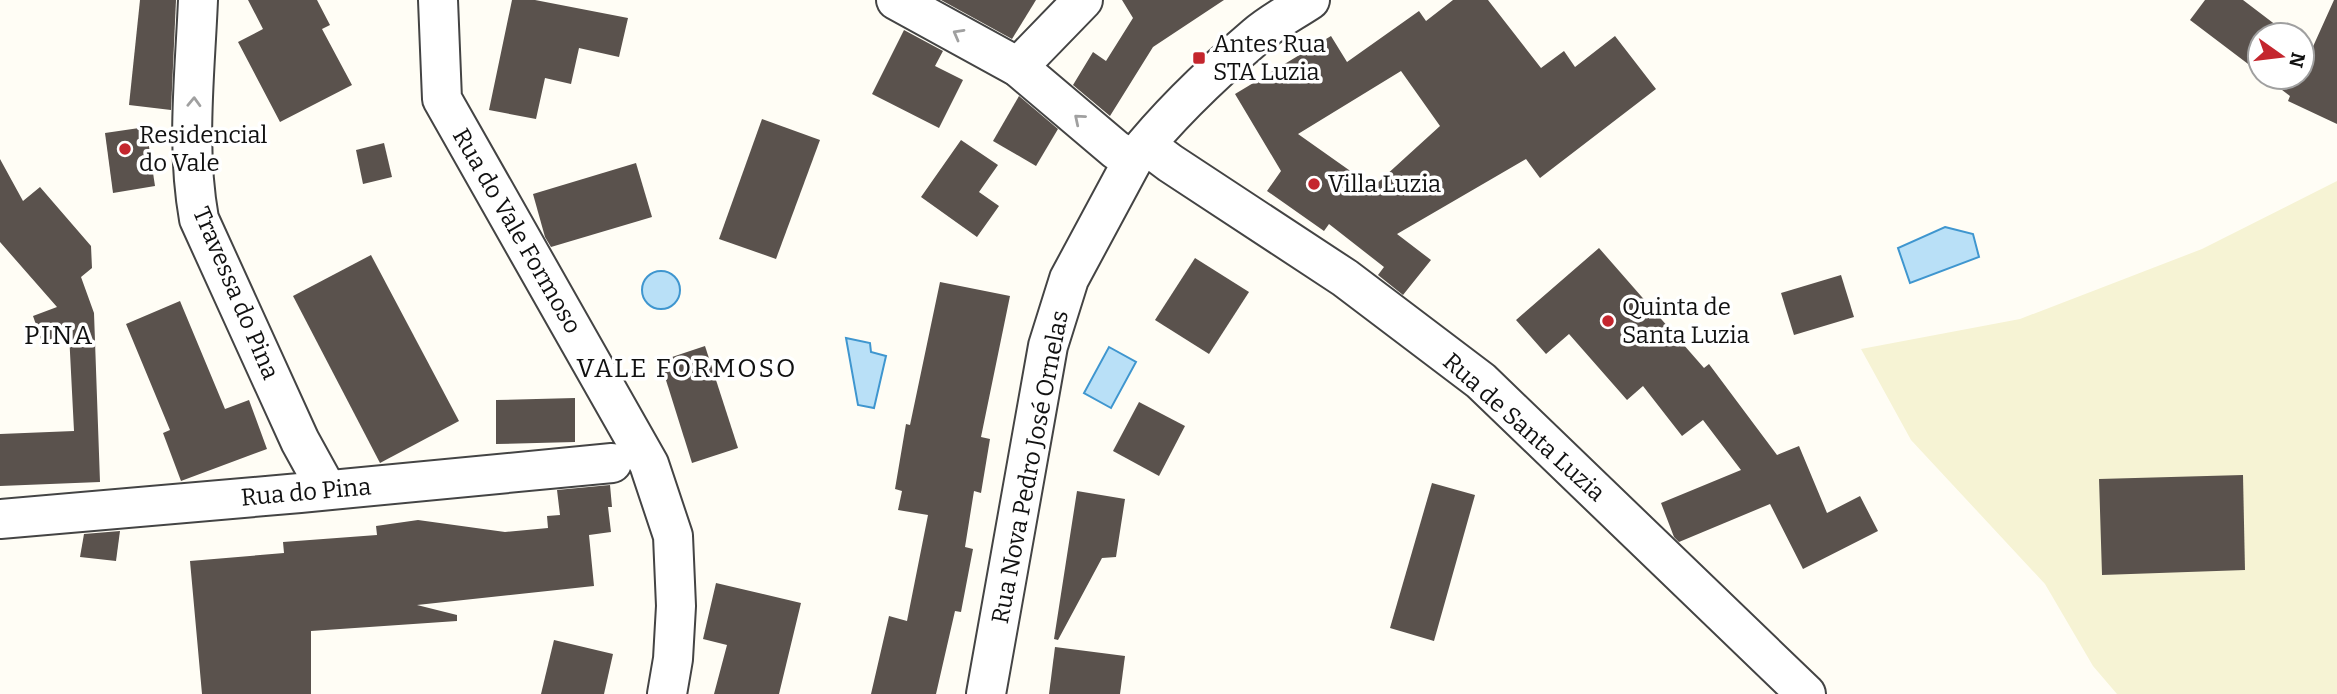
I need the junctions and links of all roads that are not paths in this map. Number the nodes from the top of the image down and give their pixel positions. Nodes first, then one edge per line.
1 (198, 0) edge
2 (438, 0) edge
3 (896, 0) edge
4 (1083, 0) edge
5 (1310, 0) edge
6 (1018, 67) junction
7 (1140, 153) junction
8 (612, 463) dead end
9 (327, 490) junction
10 (0, 519) edge
11 (667, 694) edge
12 (986, 694) edge
13 (1806, 694) edge

9 -> 1 street, Travessa do Pina
2 - 11 street, Rua do Vale Formoso
6 -> 3 street, Rua de Santa Luzia
4 - 6 street
5 - 7 street, Rua Nova Pedro José Ornelas
7 -> 6 street, Rua de Santa Luzia
7 - 12 street, Rua Nova Pedro José Ornelas
7 - 13 street, Rua de Santa Luzia
8 - 9 street, Rua do Pina
9 - 10 street, Rua do Pina

